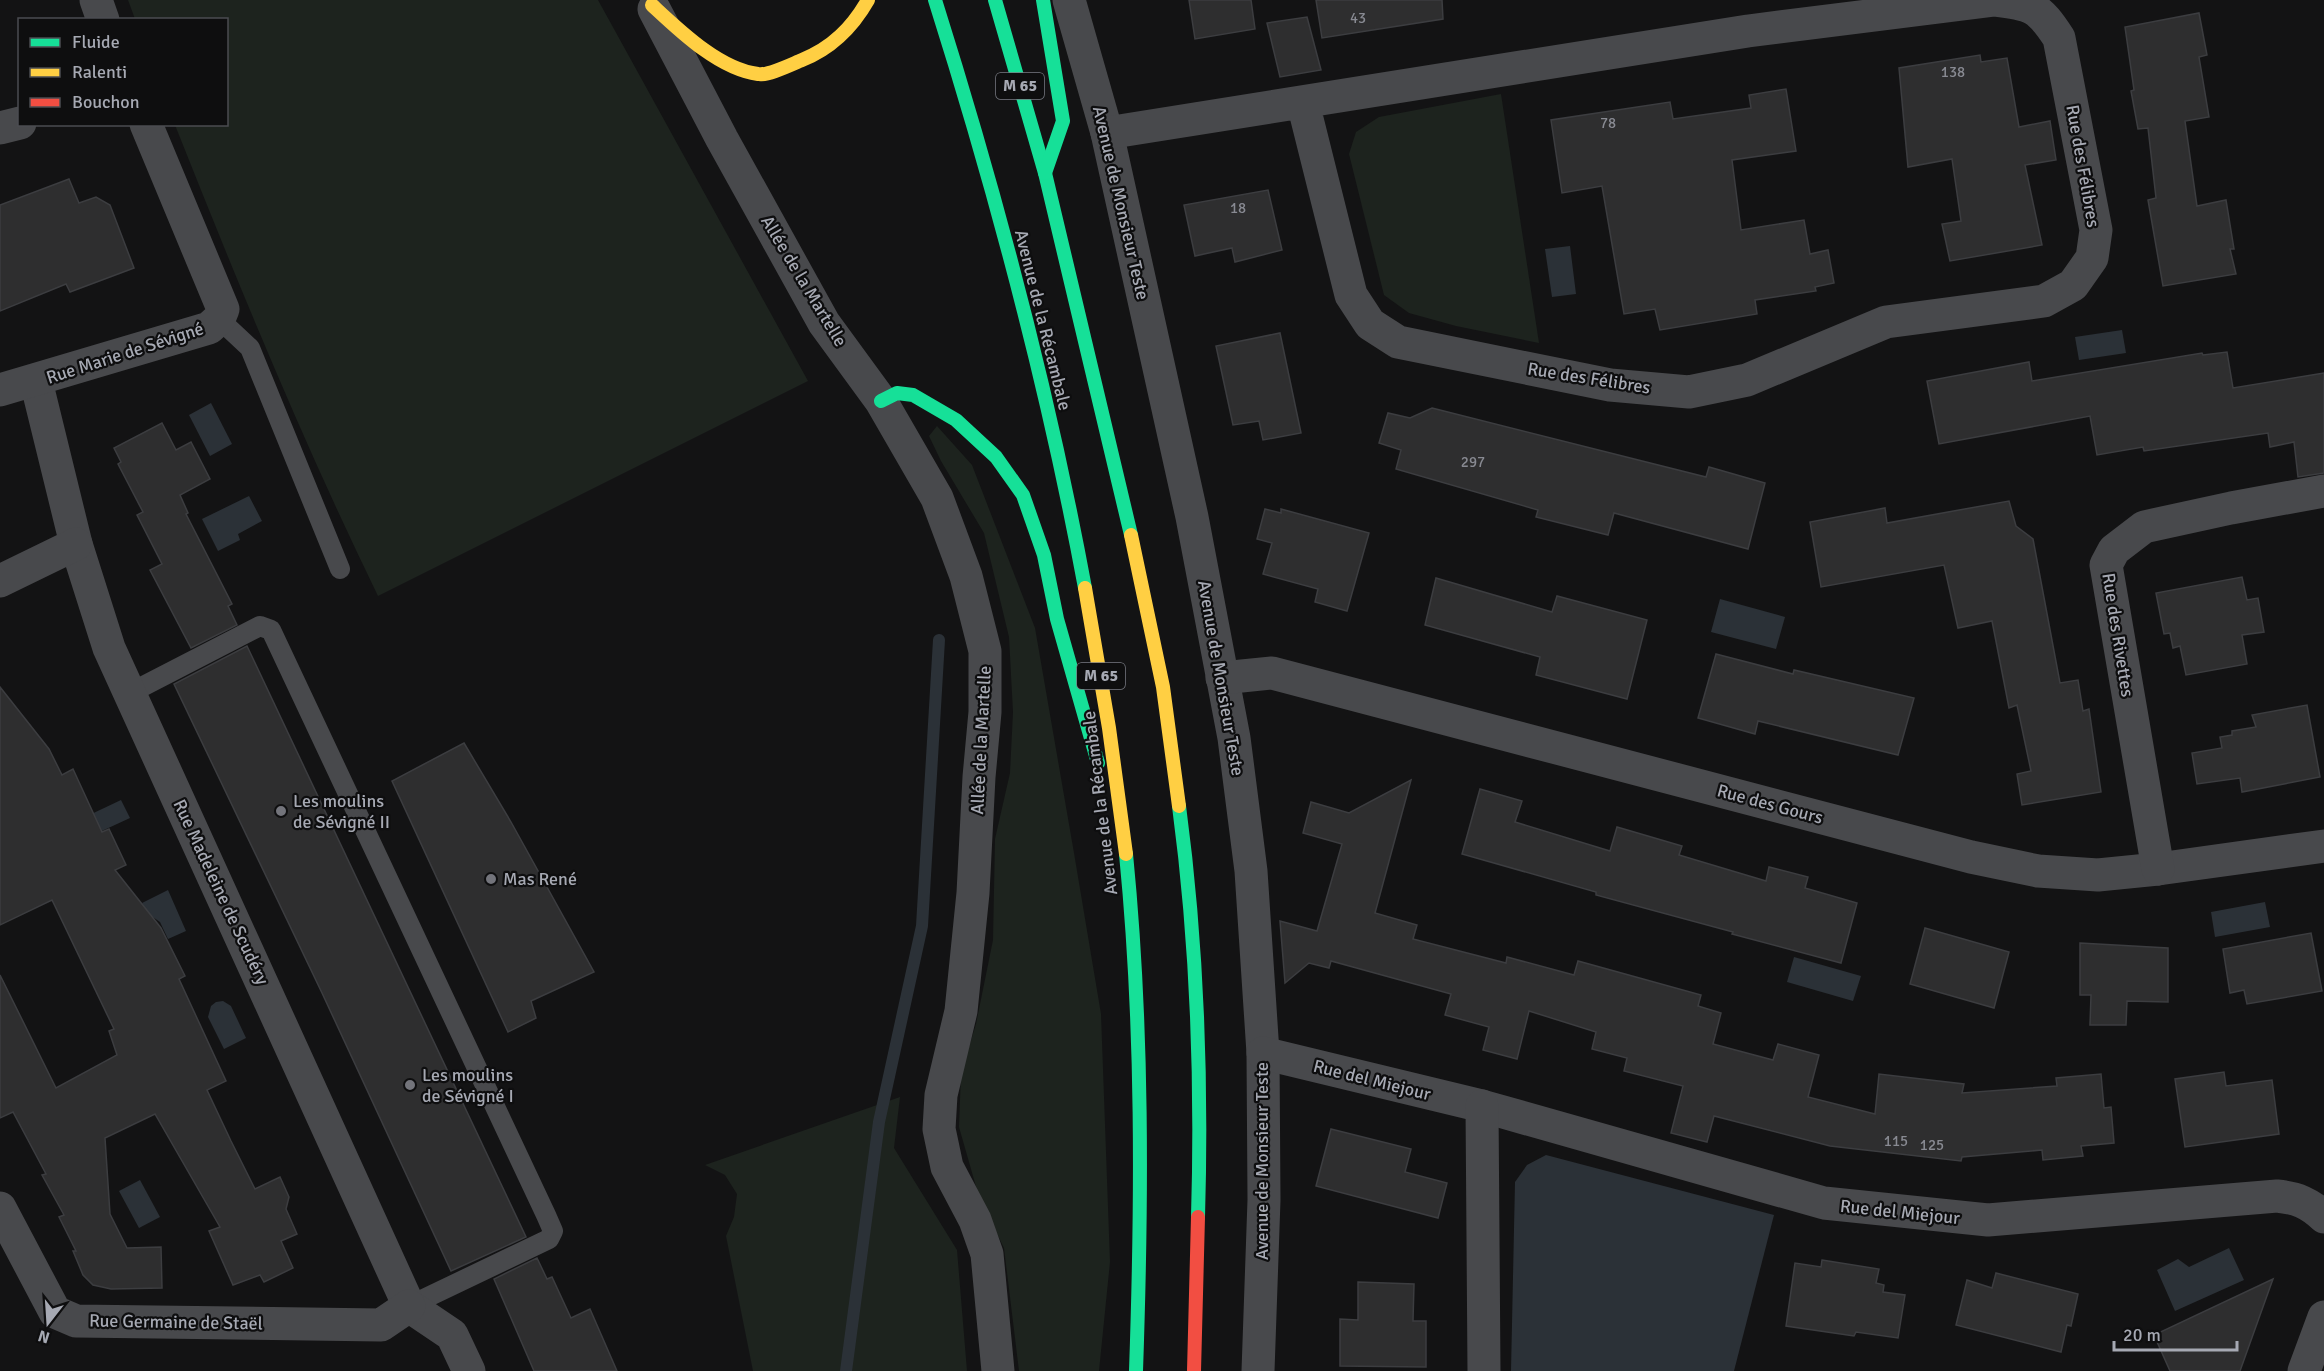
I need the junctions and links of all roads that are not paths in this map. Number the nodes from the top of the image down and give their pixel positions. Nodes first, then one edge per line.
1 (96, 0) edge
2 (868, 0) edge
3 (935, 0) edge
4 (995, 0) edge
5 (1043, 0) edge
6 (1069, 0) edge
7 (651, 3) edge
8 (102, 18) edge
9 (1303, 104) junction
10 (18, 124) edge
11 (147, 126) edge
12 (0, 128) edge
13 (1107, 134) junction
14 (1045, 173) junction
15 (219, 319) junction
16 (36, 381) junction
17 (0, 390) edge
18 (881, 401) junction
19 (2324, 491) edge
20 (76, 544) junction
21 (340, 569) dead end
22 (0, 581) edge
23 (1222, 678) junction
24 (130, 693) junction
25 (2324, 846) edge
26 (2158, 869) junction
27 (1128, 873) junction
28 (1263, 1053) junction
29 (1482, 1106) junction
30 (0, 1208) edge
31 (2324, 1217) edge
32 (409, 1306) junction
33 (2324, 1317) edge
34 (469, 1371) edge
35 (998, 1371) edge
36 (1136, 1371) edge
37 (1194, 1371) edge
38 (1258, 1371) edge
39 (1484, 1371) edge
40 (2304, 1371) edge

1 - 8 street
2 - 7 main road
3 - 27 main road, Avenue de la Récambale / M 65
4 - 14 main road, Avenue de la Récambale / M 65
5 - 14 main road
6 - 13 street, Avenue de Monsieur Teste
7 - 18 street, Allée de la Martelle
9 - 9 street, Rue des Félibres
9 - 13 street, Rue des Félibres
10 - 12 street
11 - 15 street, Rue Marie de Sévigné
13 - 23 street, Avenue de Monsieur Teste
14 - 37 main road, Avenue de la Récambale / M 65
15 - 16 street, Rue Marie de Sévigné
15 - 21 lane
16 - 17 street, Rue Marie de Sévigné
16 - 20 street, Rue Madeleine de Scudéry
18 - 27 main road
18 - 35 street, Allée de la Martelle
19 - 26 street, Rue des Rivettes
20 - 22 street
20 - 24 street, Rue Madeleine de Scudéry
23 - 26 street, Rue des Gours
23 - 28 street, Avenue de Monsieur Teste
24 - 32 street, Rue Madeleine de Scudéry
24 - 32 lane
25 - 26 street, Rue des Gours
27 - 36 main road, Avenue de la Récambale / M 65
28 - 29 street, Rue del Miejour
28 - 38 street, Avenue de Monsieur Teste
29 - 31 street, Rue del Miejour
29 - 39 street
30 - 32 street, Rue Germaine de Staël
32 - 34 street
33 - 40 street

